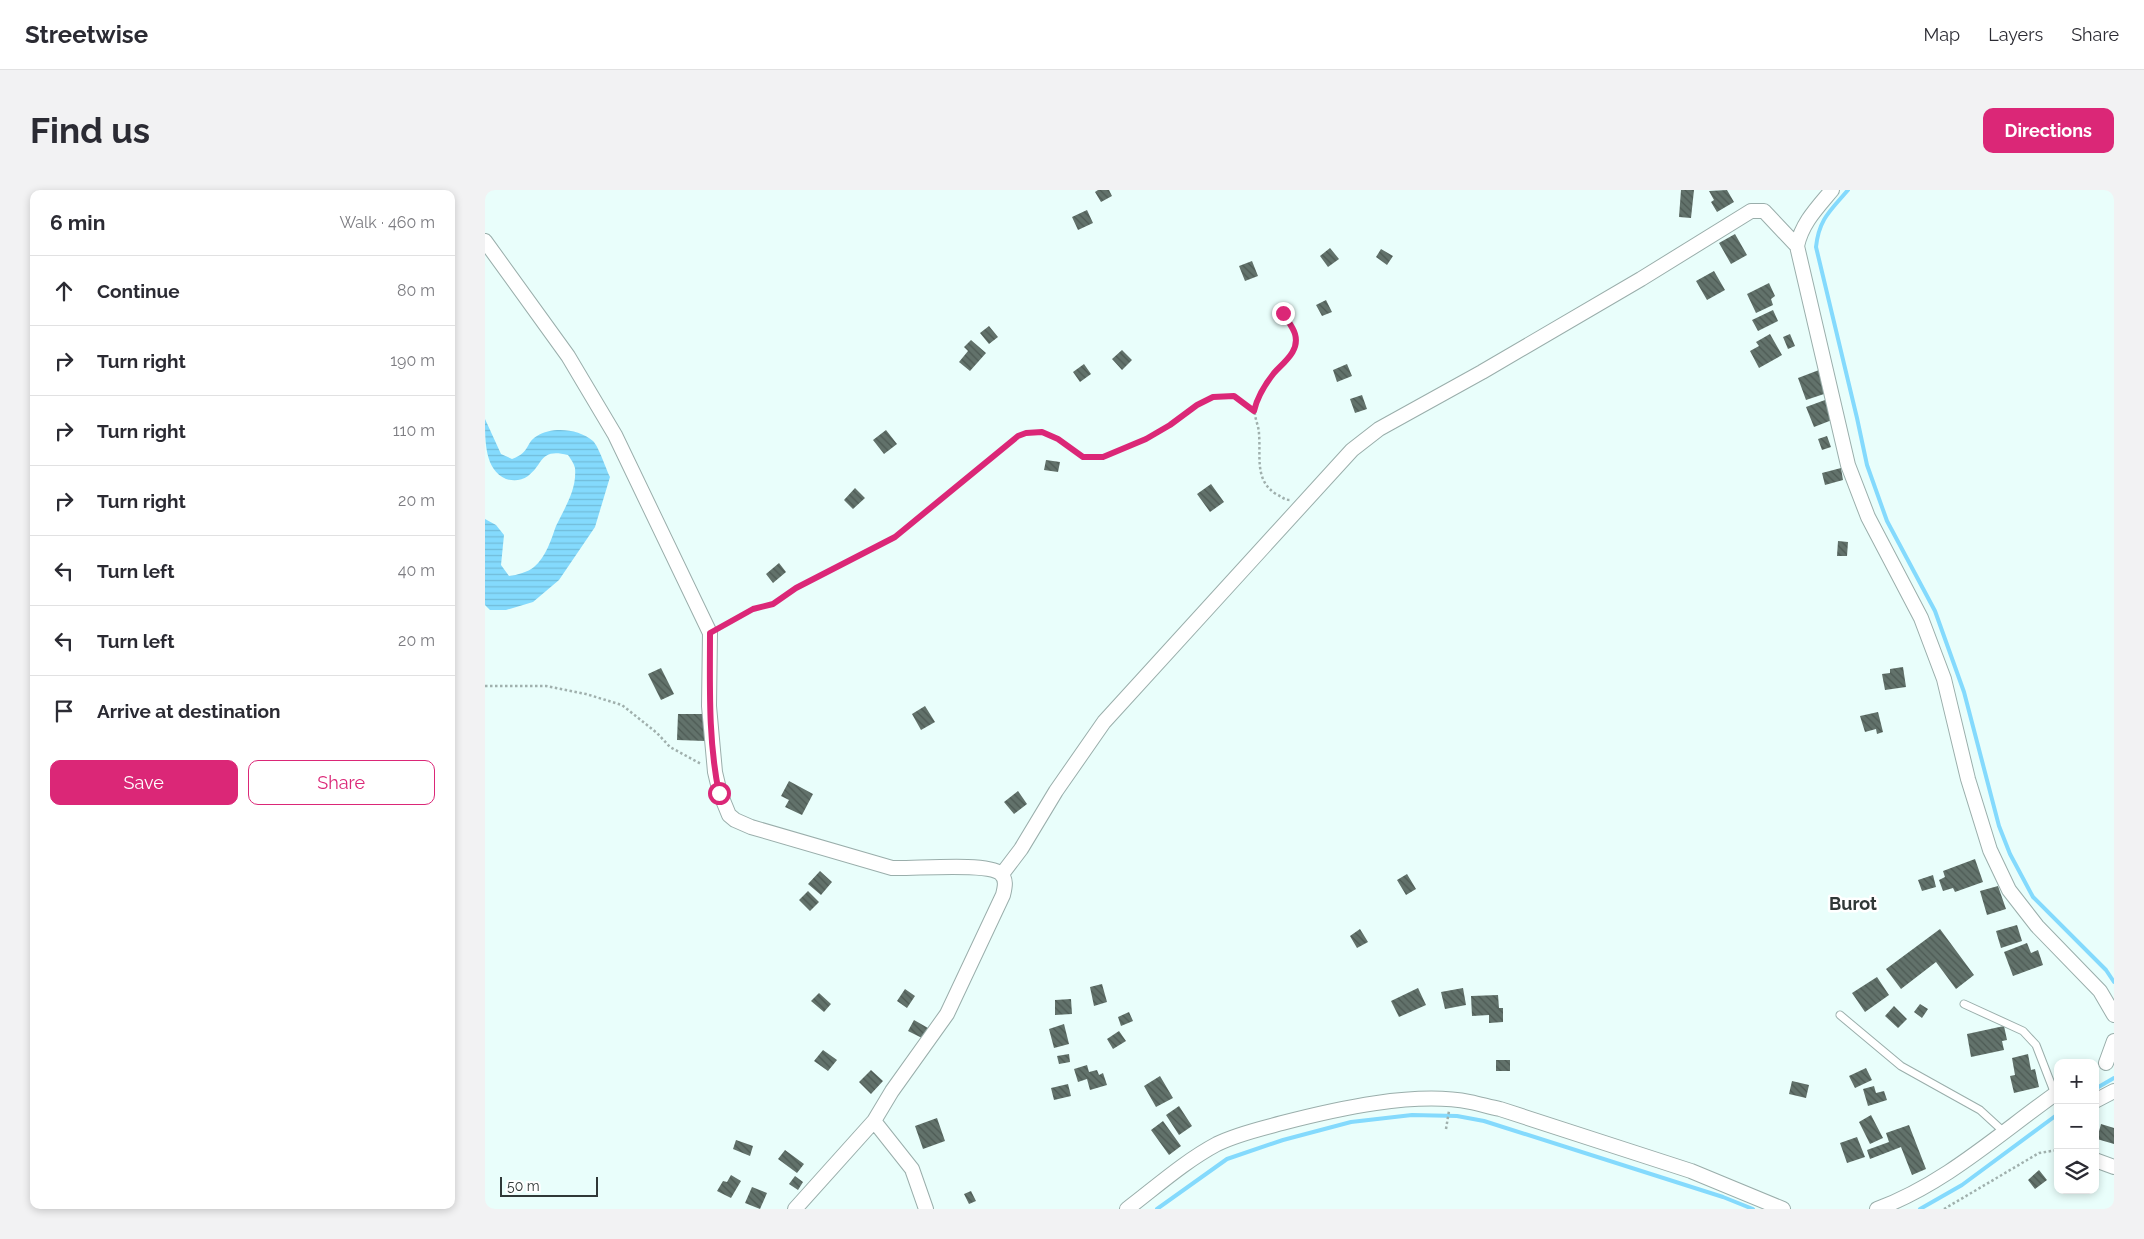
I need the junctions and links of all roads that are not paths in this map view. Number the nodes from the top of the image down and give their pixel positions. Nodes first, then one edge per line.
1 (1832, 190) edge
2 (485, 242) edge
3 (1797, 246) junction
4 (1002, 874) junction
5 (1963, 1004) dead end
6 (1840, 1015) dead end
7 (2114, 1015) edge
8 (2114, 1041) edge
9 (2105, 1064) edge
10 (2054, 1086) edge
11 (2114, 1091) edge
12 (2054, 1095) edge
13 (2099, 1099) edge
14 (874, 1121) junction
15 (2004, 1132) junction
16 (2099, 1161) edge
17 (2114, 1167) edge
18 (795, 1209) edge
19 (926, 1209) edge
20 (1127, 1209) edge
21 (1783, 1209) edge
22 (1877, 1209) edge

1 - 3 street
2 - 4 street
3 - 4 street
3 - 7 street
4 - 14 street
5 - 10 lane
6 - 15 lane
8 - 9 street
11 - 13 street
12 - 15 street
14 - 18 street
14 - 19 street
15 - 22 street
16 - 17 street
20 - 21 street

